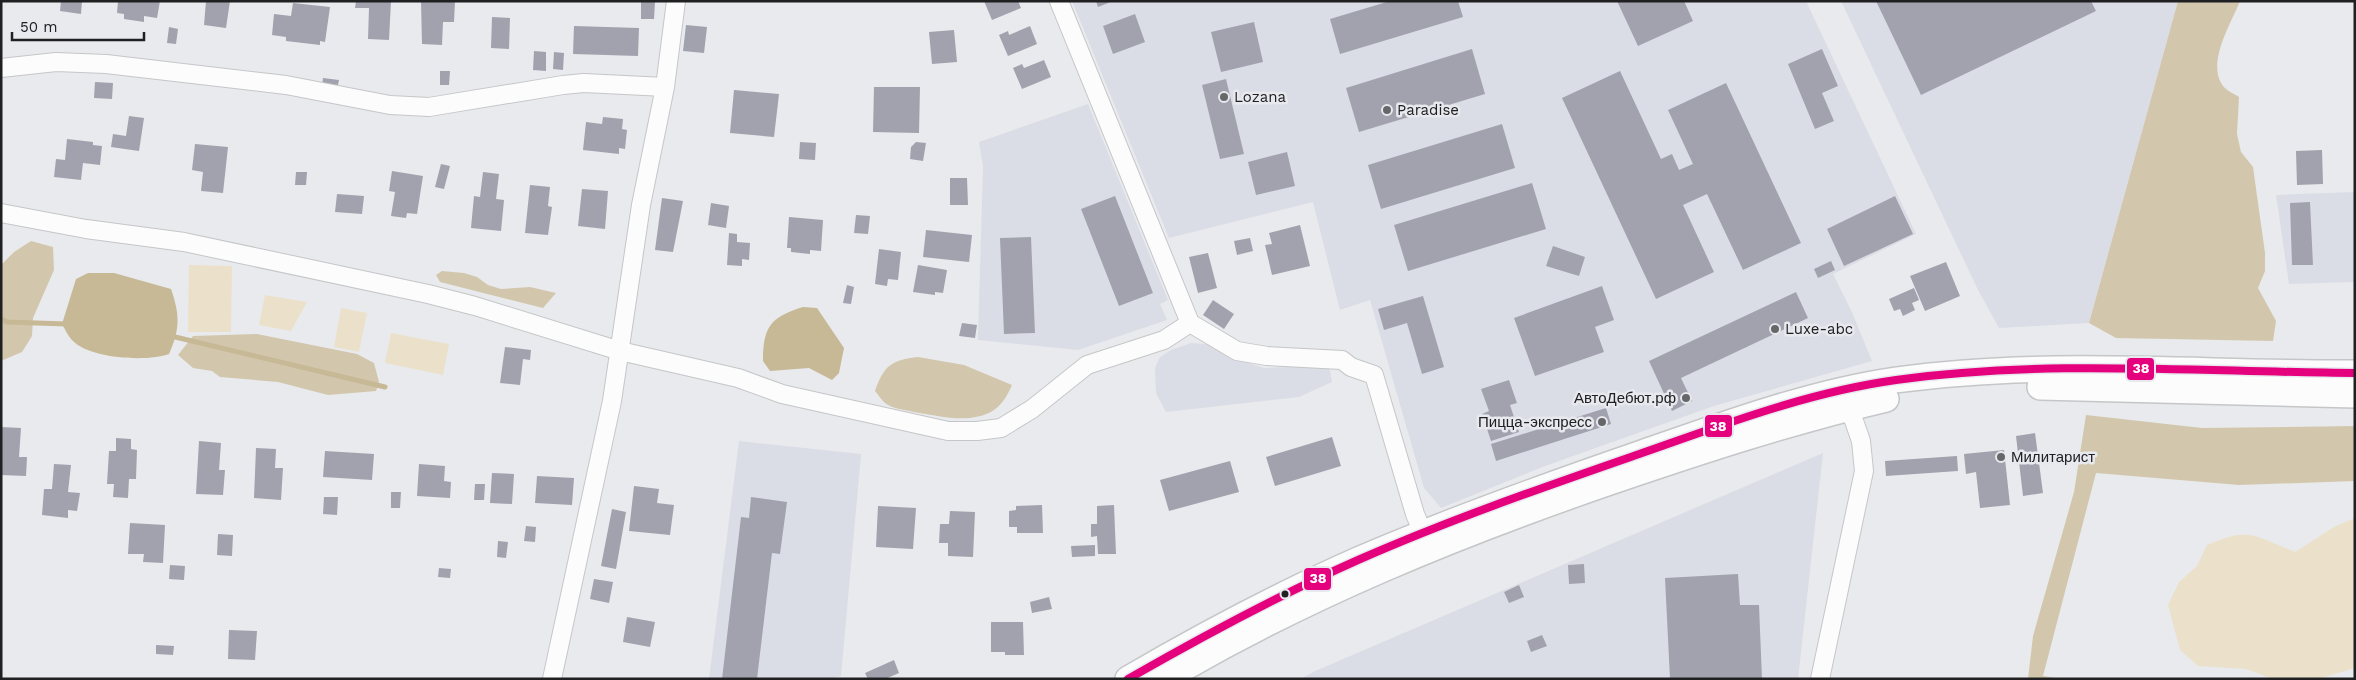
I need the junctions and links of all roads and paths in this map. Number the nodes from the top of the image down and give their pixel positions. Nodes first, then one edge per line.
1 (676, 1) edge
2 (1059, 1) edge
3 (1, 68) edge
4 (665, 86) junction
5 (1, 213) edge
6 (1190, 323) junction
7 (620, 351) junction
8 (2355, 373) edge
9 (2355, 396) edge
10 (1847, 399) junction
11 (1426, 541) junction
12 (552, 679) edge
13 (1128, 679) edge
14 (1165, 679) edge
15 (1820, 679) edge

1 - 4 street
2 - 6 street
3 - 4 street
4 - 7 street
5 - 7 street
6 - 7 street
6 - 11 street
7 - 12 street
8 - 10 main road
9 - 10 main road
10 - 11 main road
10 - 15 street
11 - 13 main road
11 - 14 main road

